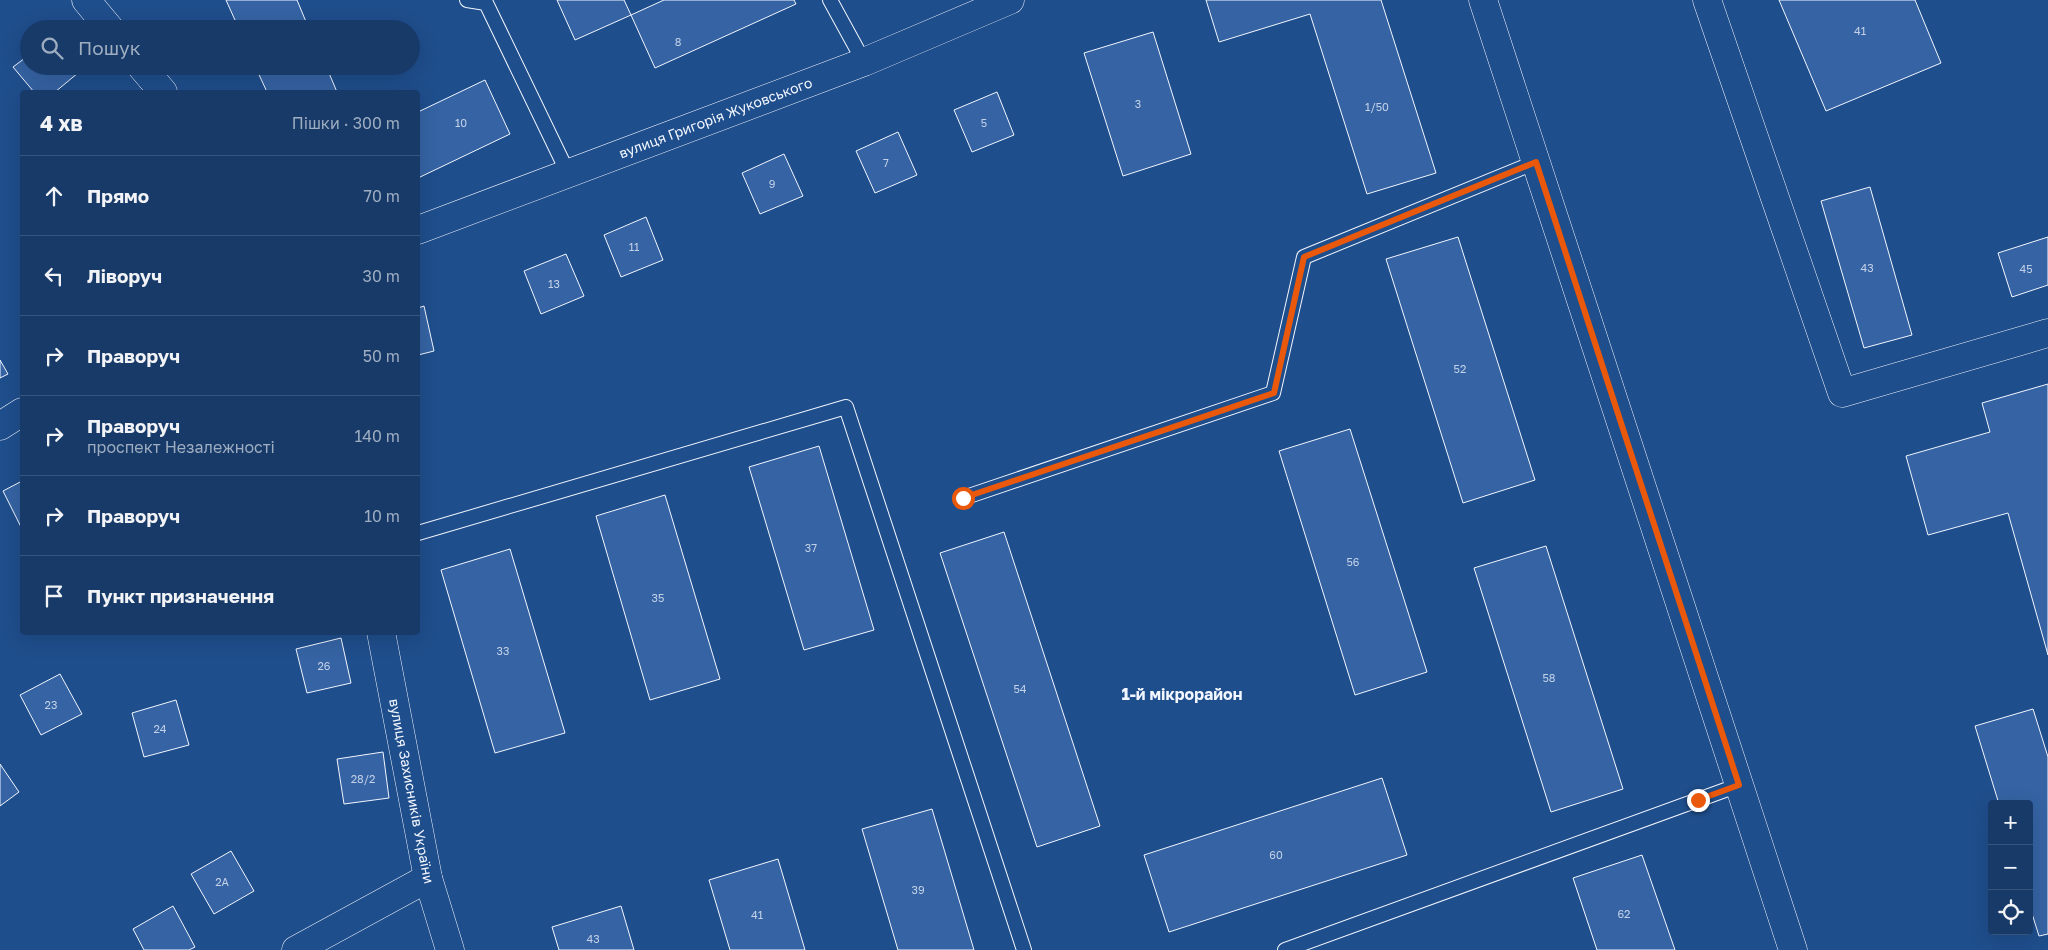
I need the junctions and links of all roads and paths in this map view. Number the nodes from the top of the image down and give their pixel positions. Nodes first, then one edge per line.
1 (86, 0) edge
2 (467, 0) edge
3 (830, 0) edge
4 (1010, 0) edge
5 (1483, 0) edge
6 (1707, 0) edge
7 (103, 20) edge
8 (864, 62) junction
9 (149, 75) edge
10 (161, 90) edge
11 (1536, 162) junction
12 (568, 173) junction
13 (420, 229) edge
14 (2048, 333) edge
15 (20, 413) edge
16 (0, 426) edge
17 (963, 498) dead end
18 (420, 532) edge
19 (382, 635) edge
20 (1739, 785) junction
21 (428, 878) junction
22 (296, 950) edge
23 (450, 950) edge
24 (1024, 950) edge
25 (1285, 950) edge
26 (1793, 950) edge

1 - 7 street
2 - 12 lane
3 - 8 lane
4 - 8 street, вулиця Григорія Жуковського
5 - 11 street
6 - 14 street
8 - 12 street, вулиця Григорія Жуковського
9 - 10 street
11 - 17 lane
11 - 20 street
12 - 13 street, вулиця Григорія Жуковського
15 - 16 street
18 - 24 lane
19 - 21 street, вулиця Захисників України
20 - 25 lane
20 - 26 street
21 - 22 street
21 - 23 street, вулиця Захисників України

